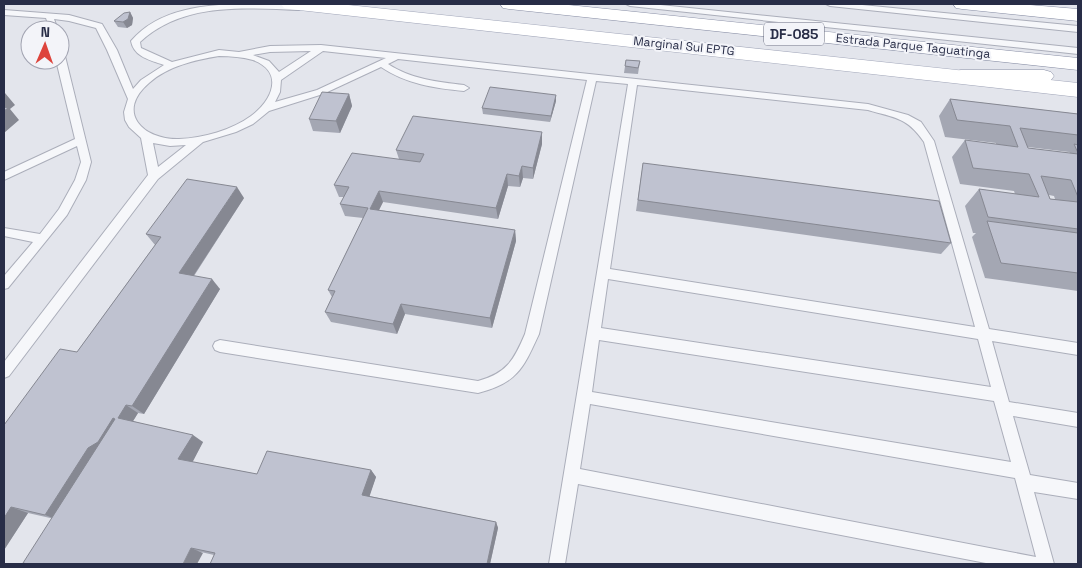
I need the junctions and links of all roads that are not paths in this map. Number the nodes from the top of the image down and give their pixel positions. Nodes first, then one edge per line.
1 (290, 4) edge
2 (509, 4) edge
3 (630, 4) edge
4 (830, 4) edge
5 (962, 4) edge
6 (317, 7) junction
7 (4, 12) edge
8 (1078, 15) edge
9 (49, 16) junction
10 (50, 20) edge
11 (1078, 29) edge
12 (322, 48) junction
13 (1078, 51) edge
14 (241, 54) junction
15 (397, 56) junction
16 (382, 64) junction
17 (1078, 64) edge
18 (171, 65) junction
19 (63, 70) edge
20 (1078, 75) edge
21 (961, 76) junction
22 (592, 77) junction
23 (277, 78) junction
24 (633, 81) junction
25 (464, 88) dead end
26 (1078, 90) edge
27 (132, 98) junction
28 (267, 108) junction
29 (146, 136) junction
30 (79, 141) junction
31 (199, 141) junction
32 (4, 176) edge
33 (154, 176) junction
34 (4, 232) edge
35 (41, 239) junction
36 (602, 273) junction
37 (4, 284) edge
38 (593, 333) junction
39 (982, 333) junction
40 (220, 346) dead end
41 (1078, 348) edge
42 (4, 372) edge
43 (585, 397) junction
44 (1001, 402) junction
45 (1078, 420) edge
46 (572, 474) junction
47 (1022, 476) junction
48 (1078, 492) edge
49 (560, 564) edge
50 (1033, 564) edge
51 (1046, 564) edge

1 - 6 main road, Marginal Sul EPTG
2 - 17 main road, Estrada Parque Taguatinga / DF-085
3 - 13 lane
4 - 11 lane
5 - 8 main road
6 - 18 lane
6 - 21 main road, Marginal Sul EPTG
7 - 9 lane
9 - 10 lane
9 - 27 lane
12 - 14 lane
12 - 15 lane
12 - 23 lane
14 - 18 lane
14 - 23 lane
15 - 16 lane
15 - 22 lane
16 - 25 lane
16 - 28 lane
18 - 27 lane
19 - 30 lane
20 - 21 main road
21 - 26 main road, Marginal Sul EPTG
22 - 24 lane
22 - 40 lane
23 - 28 lane
24 - 36 lane
24 - 39 lane
27 - 29 lane
28 - 31 lane
29 - 31 lane
29 - 33 lane
30 - 32 lane
30 - 35 lane
31 - 33 lane
33 - 42 lane
34 - 35 lane
35 - 37 lane
36 - 38 lane
36 - 39 lane
38 - 43 lane
38 - 44 lane
39 - 41 lane
39 - 44 lane
43 - 46 lane
43 - 47 lane
44 - 45 lane
44 - 47 lane
46 - 49 lane
46 - 50 lane
47 - 48 lane
47 - 51 lane

